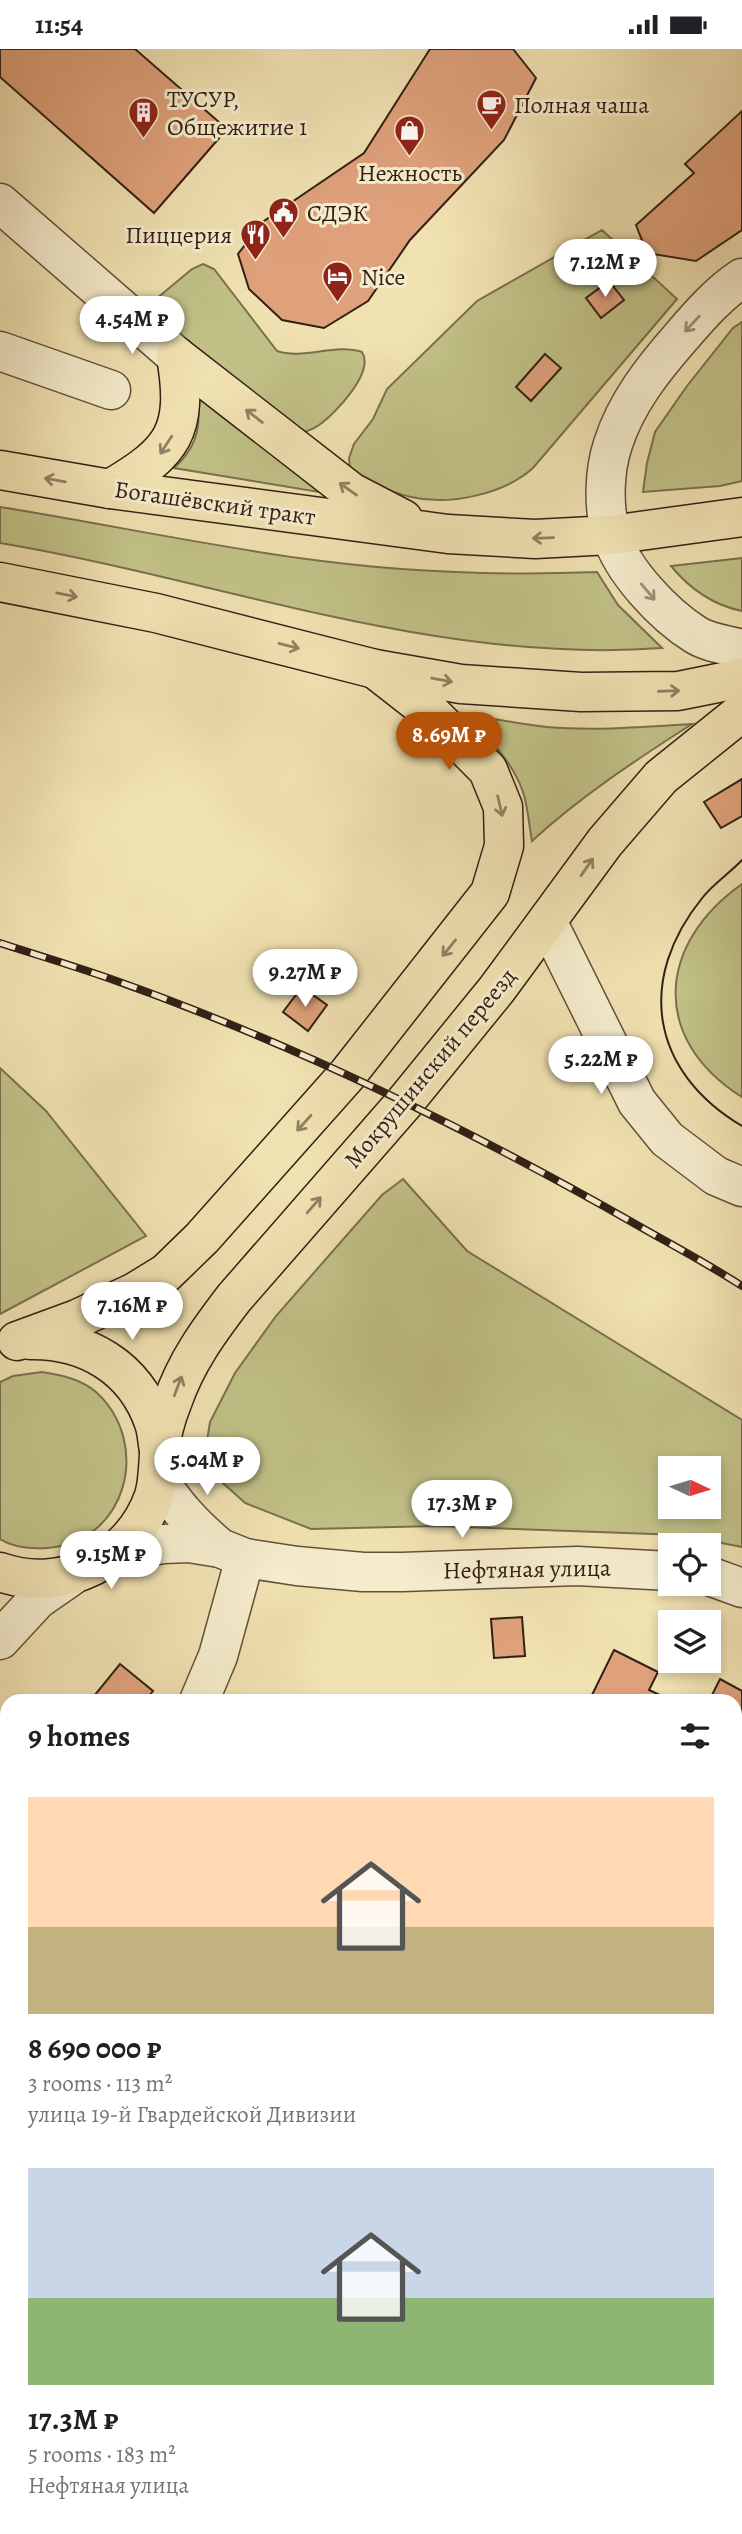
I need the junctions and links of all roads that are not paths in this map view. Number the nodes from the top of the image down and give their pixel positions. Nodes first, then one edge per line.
1 (0, 203) edge
2 (742, 278) edge
3 (0, 351) edge
4 (176, 356) junction
5 (111, 390) dead end
6 (0, 470) edge
7 (110, 489) junction
8 (742, 517) edge
9 (430, 531) junction
10 (611, 535) junction
11 (0, 582) edge
12 (742, 649) edge
13 (374, 669) junction
14 (742, 678) edge
15 (742, 712) edge
16 (548, 923) junction
17 (742, 1187) edge
18 (9, 1343) edge
19 (159, 1465) junction
20 (117, 1552) junction
21 (232, 1553) junction
22 (658, 1570) edge
23 (0, 1573) edge
24 (73, 1575) junction
25 (721, 1580) edge
26 (742, 1588) edge
27 (0, 1640) edge
28 (202, 1694) edge

1 - 4 street
2 -> 10 street
3 - 5 street
4 -> 7 main road
9 -> 4 main road
7 -> 6 main road, Богашёвский тракт
7 - 9 main road, Богашёвский тракт
8 - 10 main road, Богашёвский тракт
10 -> 9 main road, Богашёвский тракт
10 -> 12 street
11 -> 13 main road
13 -> 14 main road
13 -> 18 main road
16 -> 15 main road, Мокрушинский переезд
16 - 17 street
19 -> 16 main road, Мокрушинский переезд
18 - 19 main road
19 - 20 main road, Мокрушинский переезд
19 - 21 street
20 - 21 street, Нефтяная улица
20 - 24 main road
21 - 22 street, Нефтяная улица
21 - 28 street
23 - 24 main road
24 - 27 street
25 - 26 street

